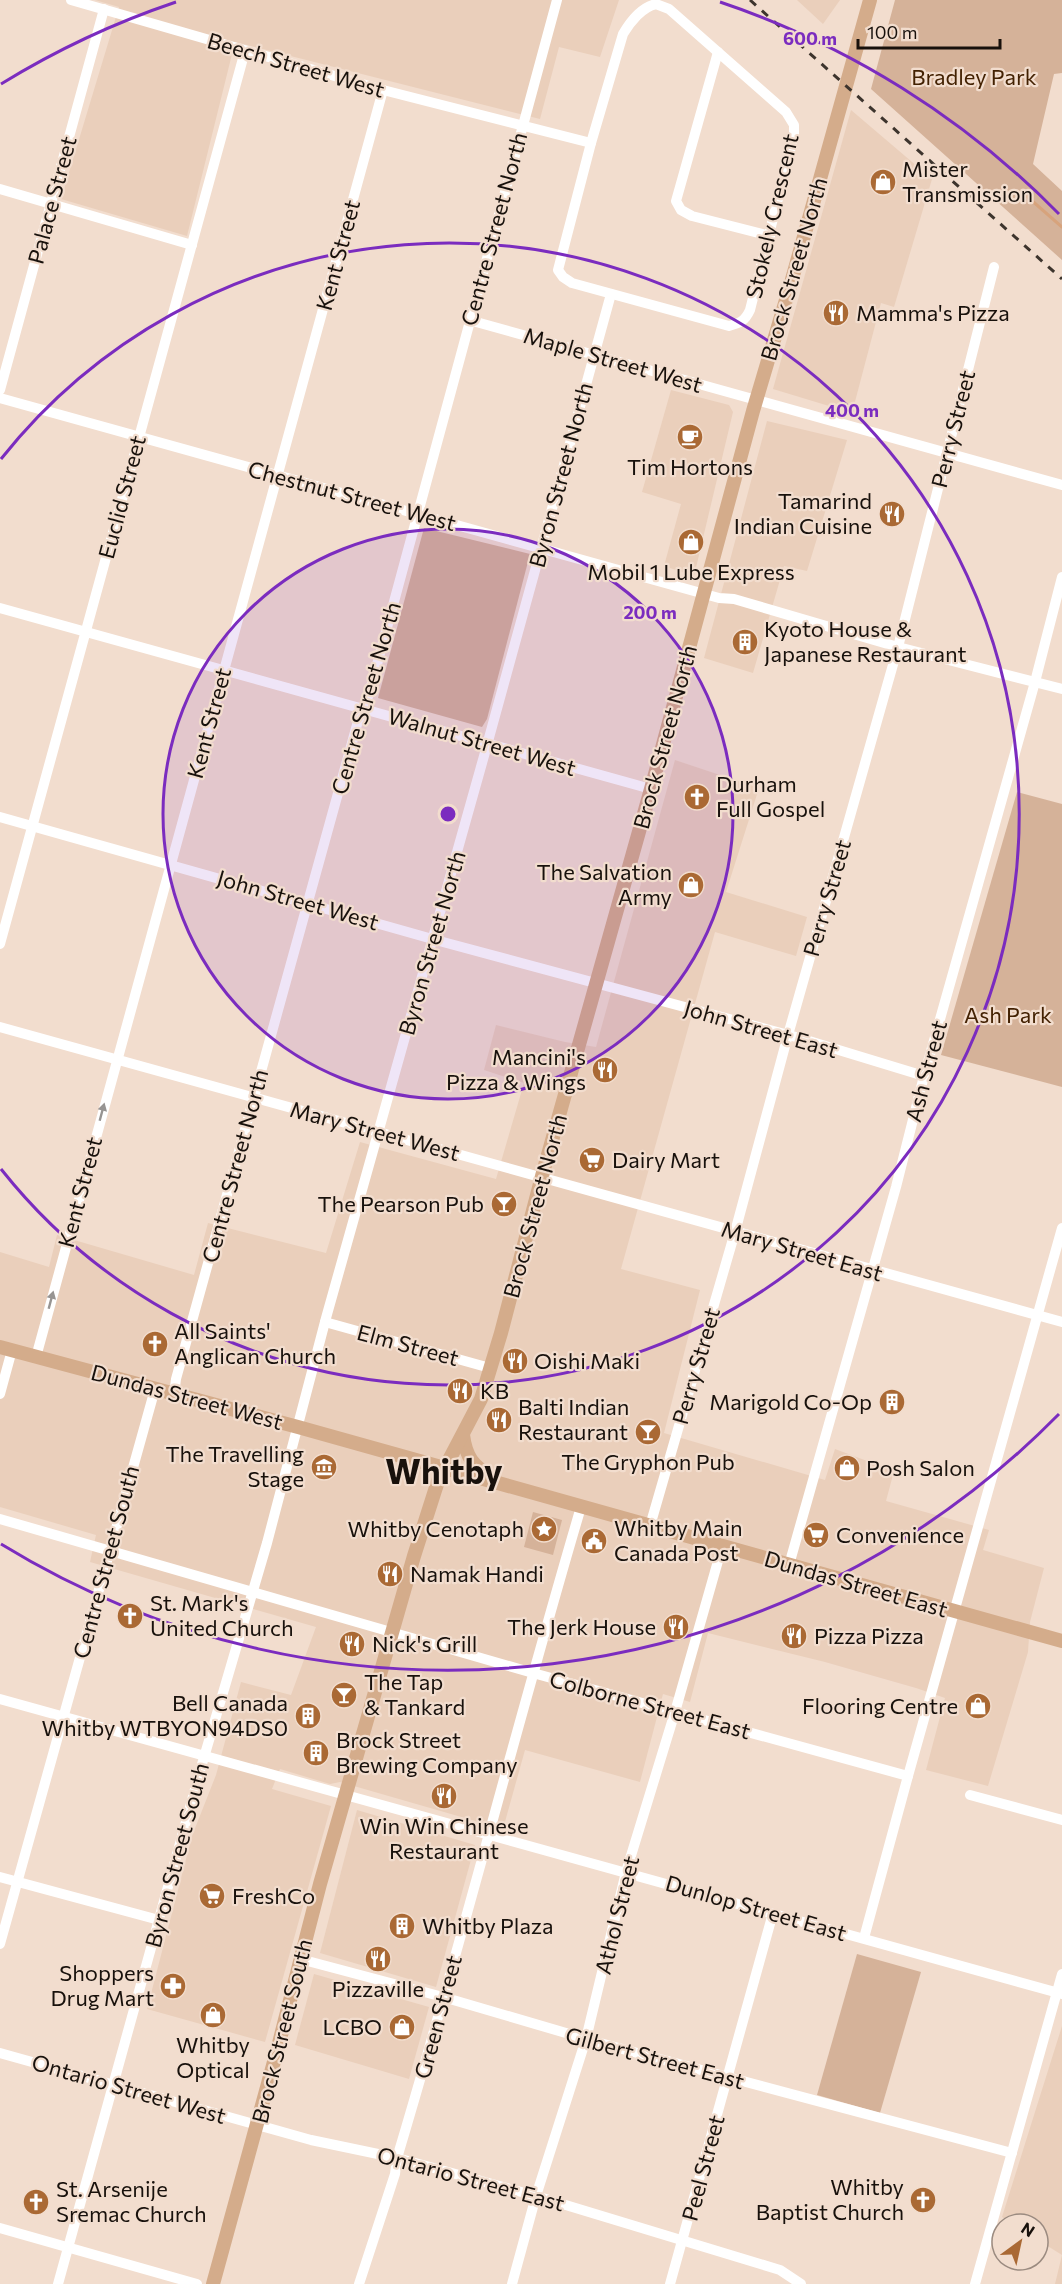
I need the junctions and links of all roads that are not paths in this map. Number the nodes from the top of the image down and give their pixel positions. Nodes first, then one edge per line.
1 (71, 0) edge
2 (557, 0) edge
3 (870, 0) edge
4 (104, 9) junction
5 (245, 51) junction
6 (718, 52) junction
7 (383, 90) junction
8 (522, 126) junction
9 (591, 143) junction
10 (0, 189) edge
11 (50, 205) junction
12 (770, 236) junction
13 (192, 245) junction
14 (994, 267) dead end
15 (611, 294) junction
16 (469, 320) junction
17 (594, 355) junction
18 (0, 390) edge
19 (0, 398) edge
20 (756, 400) junction
21 (139, 436) junction
22 (947, 452) junction
23 (277, 476) junction
24 (1062, 485) edge
25 (417, 514) junction
26 (542, 548) junction
27 (1062, 577) edge
28 (704, 594) junction
29 (0, 608) edge
30 (85, 633) junction
31 (898, 647) junction
32 (224, 670) junction
33 (1035, 682) junction
34 (1062, 689) edge
35 (363, 709) junction
36 (487, 743) junction
37 (651, 789) junction
38 (0, 817) edge
39 (32, 825) junction
40 (171, 864) junction
41 (308, 904) junction
42 (433, 939) junction
43 (0, 944) edge
44 (596, 984) junction
45 (0, 1027) edge
46 (788, 1035) junction
47 (117, 1059) junction
48 (924, 1076) junction
49 (254, 1098) junction
50 (379, 1132) junction
51 (542, 1176) junction
52 (735, 1232) junction
53 (1061, 1232) edge
54 (871, 1270) junction
55 (1037, 1315) junction
56 (325, 1322) junction
57 (1062, 1322) edge
58 (6, 1349) edge
59 (36, 1357) junction
60 (490, 1368) junction
61 (155, 1389) junction
62 (0, 1394) edge
63 (174, 1395) junction
64 (298, 1427) junction
65 (463, 1435) junction
66 (443, 1468) junction
67 (503, 1485) junction
68 (581, 1507) junction
69 (0, 1519) edge
70 (650, 1526) junction
71 (722, 1547) junction
72 (109, 1552) junction
73 (789, 1565) junction
74 (251, 1592) junction
75 (955, 1612) junction
76 (393, 1632) junction
77 (1062, 1641) edge
78 (533, 1673) junction
79 (0, 1699) edge
80 (675, 1712) junction
81 (63, 1716) junction
82 (204, 1757) junction
83 (908, 1776) junction
84 (346, 1796) junction
85 (970, 1796) dead end
86 (1062, 1820) edge
87 (490, 1834) junction
88 (626, 1872) junction
89 (0, 1877) edge
90 (17, 1882) junction
91 (773, 1913) junction
92 (159, 1920) junction
93 (864, 1938) junction
94 (0, 1944) edge
95 (300, 1959) junction
96 (1062, 1974) edge
97 (1059, 1993) edge
98 (443, 1997) junction
99 (586, 2039) junction
100 (0, 2053) edge
101 (727, 2077) junction
102 (113, 2085) junction
103 (257, 2125) junction
104 (1012, 2153) junction
105 (398, 2158) junction
106 (536, 2196) junction
107 (0, 2228) edge
108 (683, 2240) junction
109 (68, 2247) junction
110 (58, 2284) edge
111 (197, 2284) edge
112 (213, 2284) edge
113 (359, 2284) edge
114 (512, 2284) edge
115 (670, 2284) edge
116 (801, 2284) edge
117 (975, 2284) edge

1 - 4 street, Beech Street West
2 - 8 street, Centre Street North
3 - 20 main road, Brock Street North
4 - 5 street, Beech Street West
4 - 11 street, Palace Street
5 - 7 street, Beech Street West
5 - 13 street, Euclid Street
6 - 9 street, Stokely Crescent
6 - 12 street, Stokely Crescent
6 - 12 street
7 - 8 street, Beech Street West
7 - 23 street, Kent Street
8 - 9 street, Beech Street West
8 - 16 street, Centre Street North
9 - 15 street, Stokely Crescent
10 - 11 street
11 - 13 street
11 - 18 street, Palace Street
12 - 15 street, Stokely Crescent
13 - 21 street, Euclid Street
14 - 22 street, Perry Street
15 - 17 street, Byron Street North
16 - 17 street, Maple Street West
16 - 25 street, Centre Street North
17 - 20 street, Maple Street West
17 - 26 street, Byron Street North
19 - 21 street, Chestnut Street West
20 - 22 street, Maple Street West
20 - 28 main road, Brock Street North
21 - 23 street, Chestnut Street West
21 - 30 street, Euclid Street
22 - 24 street, Maple Street West
22 - 31 street, Perry Street
23 - 25 street, Chestnut Street West
23 - 32 street, Kent Street
25 - 26 street, Chestnut Street West
25 - 35 street, Centre Street North
26 - 28 street, Chestnut Street West
26 - 36 street, Byron Street North
27 - 33 street, Ash Street
28 - 31 street, Chestnut Street West
28 - 37 main road, Brock Street North
29 - 30 street, Walnut Street West
30 - 32 street, Walnut Street West
30 - 39 street, Euclid Street
31 - 33 street, Chestnut Street West
31 - 46 street, Perry Street
32 - 35 street, Walnut Street West
32 - 40 street, Kent Street
33 - 34 street, Chestnut Street West
33 - 48 street, Ash Street
35 - 36 street, Walnut Street West
35 - 41 street, Centre Street North
36 - 37 street, Walnut Street West
36 - 42 street, Byron Street North
37 - 44 main road, Brock Street North
38 - 39 street, John Street West
39 - 40 street, John Street West
39 - 43 street, Euclid Street
40 - 41 street, John Street West
40 - 47 street, Kent Street
41 - 42 street, John Street West
41 - 49 street, Centre Street North
42 - 44 street, John Street West
42 - 50 street, Byron Street North
44 - 46 street, John Street East
44 - 51 main road, Brock Street North
45 - 47 street, Mary Street West
46 - 48 street, John Street East
46 - 52 street, Perry Street
47 - 49 street, Mary Street West
59 -> 47 street, Kent Street
48 - 54 street, Ash Street
49 - 50 street, Mary Street West
49 - 63 street, Centre Street North
50 - 51 street, Mary Street West
50 - 56 street, Byron Street North
51 - 52 street, Mary Street East
51 - 60 main road, Brock Street North
52 - 54 street, Mary Street East
52 - 70 street, Perry Street
53 - 55 street
54 - 55 street, Mary Street East
54 - 73 street, Ash Street
55 - 57 street, Mary Street East
55 - 75 street
56 - 60 street, Elm Street
56 - 64 street, Byron Street North
58 - 59 main road, Dundas Street West
58 - 62 street
59 - 61 main road, Dundas Street West
60 - 65 main road, Brock Street North
61 - 63 main road, Dundas Street West
61 - 72 street, Centre Street South
63 - 64 main road, Dundas Street West
64 - 66 main road, Dundas Street West
64 - 74 street, Byron Street South
65 - 66 main road, Brock Street North
65 - 67 main road
66 - 67 main road, Dundas Street East
66 - 76 main road, Brock Street South
67 - 68 main road, Dundas Street East
68 - 70 main road, Dundas Street East
68 - 78 street, Green Street
69 - 72 street, Colborne Street East
70 - 71 main road, Dundas Street East
71 - 73 main road, Dundas Street East
71 - 80 street, Athol Street
72 - 74 street, Colborne Street East
72 - 81 street, Centre Street South
73 - 75 main road, Dundas Street East
74 - 76 street, Colborne Street East
74 - 82 street, Byron Street South
75 - 77 main road, Dundas Street East
75 - 83 street
76 - 78 street, Colborne Street East
76 - 84 main road, Brock Street South
78 - 80 street, Colborne Street East
78 - 87 street, Green Street
79 - 81 street, Dunlop Street East
80 - 83 street, Colborne Street East
80 - 88 street, Athol Street
81 - 82 street, Dunlop Street East
81 - 90 street, Centre Street South
82 - 84 street, Dunlop Street East
82 - 92 street, Byron Street South
83 - 93 street
84 - 87 street, Dunlop Street East
84 - 95 main road, Brock Street South
85 - 86 street
87 - 88 street, Dunlop Street East
87 - 98 street, Green Street
88 - 91 street, Dunlop Street East
88 - 99 street, Athol Street
89 - 90 street
90 - 92 street
90 - 94 street, Centre Street South
91 - 93 street, Dunlop Street East
91 - 101 street, Peel Street
92 - 102 street, Byron Street South
93 - 97 street, Dunlop Street East
95 - 98 street, Gilbert Street East
95 - 103 main road, Brock Street South
96 - 97 street
97 - 104 street
98 - 99 street, Gilbert Street East
98 - 105 street, Green Street
99 - 101 street, Gilbert Street East
99 - 106 street, Athol Street
100 - 102 street, Ontario Street West
101 - 104 street, Gilbert Street East
101 - 108 street, Peel Street
102 - 103 street, Ontario Street West
102 - 109 street, Byron Street South
103 - 105 street, Ontario Street East
103 - 112 main road, Brock Street South
104 - 117 street
105 - 106 street, Ontario Street East
105 - 113 street, Green Street
106 - 108 street, Ontario Street East
106 - 114 street, Athol Street
107 - 109 street
108 - 115 street, Peel Street
108 - 116 street, Ontario Street East
109 - 110 street, Byron Street South
109 - 111 street

